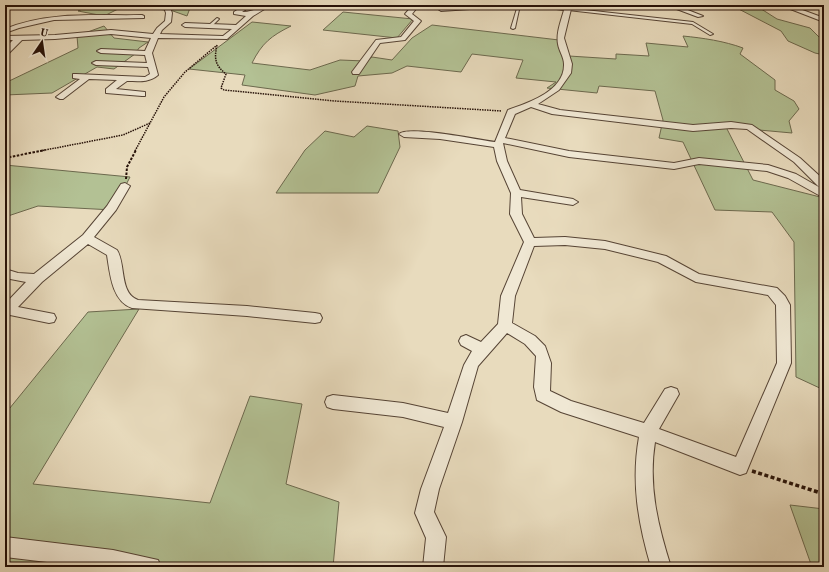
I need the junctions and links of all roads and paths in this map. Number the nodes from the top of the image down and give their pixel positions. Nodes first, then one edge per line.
1 (166, 5) edge
2 (226, 5) edge
3 (268, 5) edge
4 (416, 5) edge
5 (498, 5) edge
6 (519, 5) edge
7 (529, 5) edge
8 (669, 5) edge
9 (783, 5) edge
10 (568, 7) edge
11 (441, 9) dead end
12 (251, 15) junction
13 (152, 16) dead end
14 (700, 16) dead end
15 (142, 17) dead end
16 (218, 19) dead end
17 (819, 20) edge
18 (185, 25) dead end
19 (210, 26) junction
20 (239, 27) junction
21 (513, 28) dead end
22 (5, 31) edge
23 (111, 32) junction
24 (711, 34) dead end
25 (5, 38) edge
26 (20, 38) junction
27 (156, 38) junction
28 (225, 38) junction
29 (122, 39) dead end
30 (217, 45) junction
31 (101, 51) dead end
32 (148, 53) junction
33 (5, 55) edge
34 (96, 63) dead end
35 (150, 65) junction
36 (356, 72) dead end
37 (76, 76) dead end
38 (87, 77) junction
39 (124, 79) junction
40 (142, 94) dead end
41 (60, 97) dead end
42 (532, 104) junction
43 (511, 112) junction
44 (151, 123) junction
45 (404, 134) dead end
46 (499, 142) junction
47 (5, 158) edge
48 (125, 186) joint
49 (824, 186) edge
50 (516, 193) junction
51 (824, 195) edge
52 (573, 202) dead end
53 (87, 238) junction
54 (530, 242) junction
55 (5, 272) edge
56 (37, 279) junction
57 (6, 310) edge
58 (49, 318) dead end
59 (315, 318) dead end
60 (505, 326) junction
61 (466, 342) dead end
62 (482, 350) junction
63 (671, 394) dead end
64 (333, 402) dead end
65 (454, 422) junction
66 (648, 432) junction
67 (740, 467) junction
68 (824, 494) edge
69 (5, 547) edge
70 (151, 567) edge
71 (433, 567) edge
72 (661, 567) edge

1 - 27 street
2 - 12 street
3 - 12 street
4 - 36 street
5 - 11 street
6 - 21 lane
7 - 10 street
8 - 14 street
9 - 17 street
10 - 24 lane
10 - 42 street
12 - 20 street
13 - 23 street
15 - 22 street
16 - 19 lane
18 - 19 street
19 - 20 street
20 - 28 street
23 - 26 street
23 - 27 street
25 - 26 street
26 - 33 street
27 - 28 street
27 - 29 street
27 - 32 street
28 - 30 path
30 - 43 path
30 - 44 path
31 - 32 street
32 - 35 street
34 - 35 street
35 - 39 street
37 - 38 street
38 - 39 street
38 - 41 street
39 - 40 street
42 - 43 street
42 - 49 street
43 - 46 street
44 - 47 path
44 - 48 path
45 - 46 street
46 - 50 street
46 - 51 street
48 - 53 street
50 - 52 street
50 - 54 street
53 - 56 street
53 - 59 street
54 - 60 street
54 - 67 street
55 - 56 street
56 - 57 street
57 - 58 street
60 - 62 street
60 - 66 street
61 - 62 street
62 - 65 street
63 - 66 street
64 - 65 street
65 - 71 street
66 - 67 street
66 - 72 street
67 - 68 path
69 - 70 street

